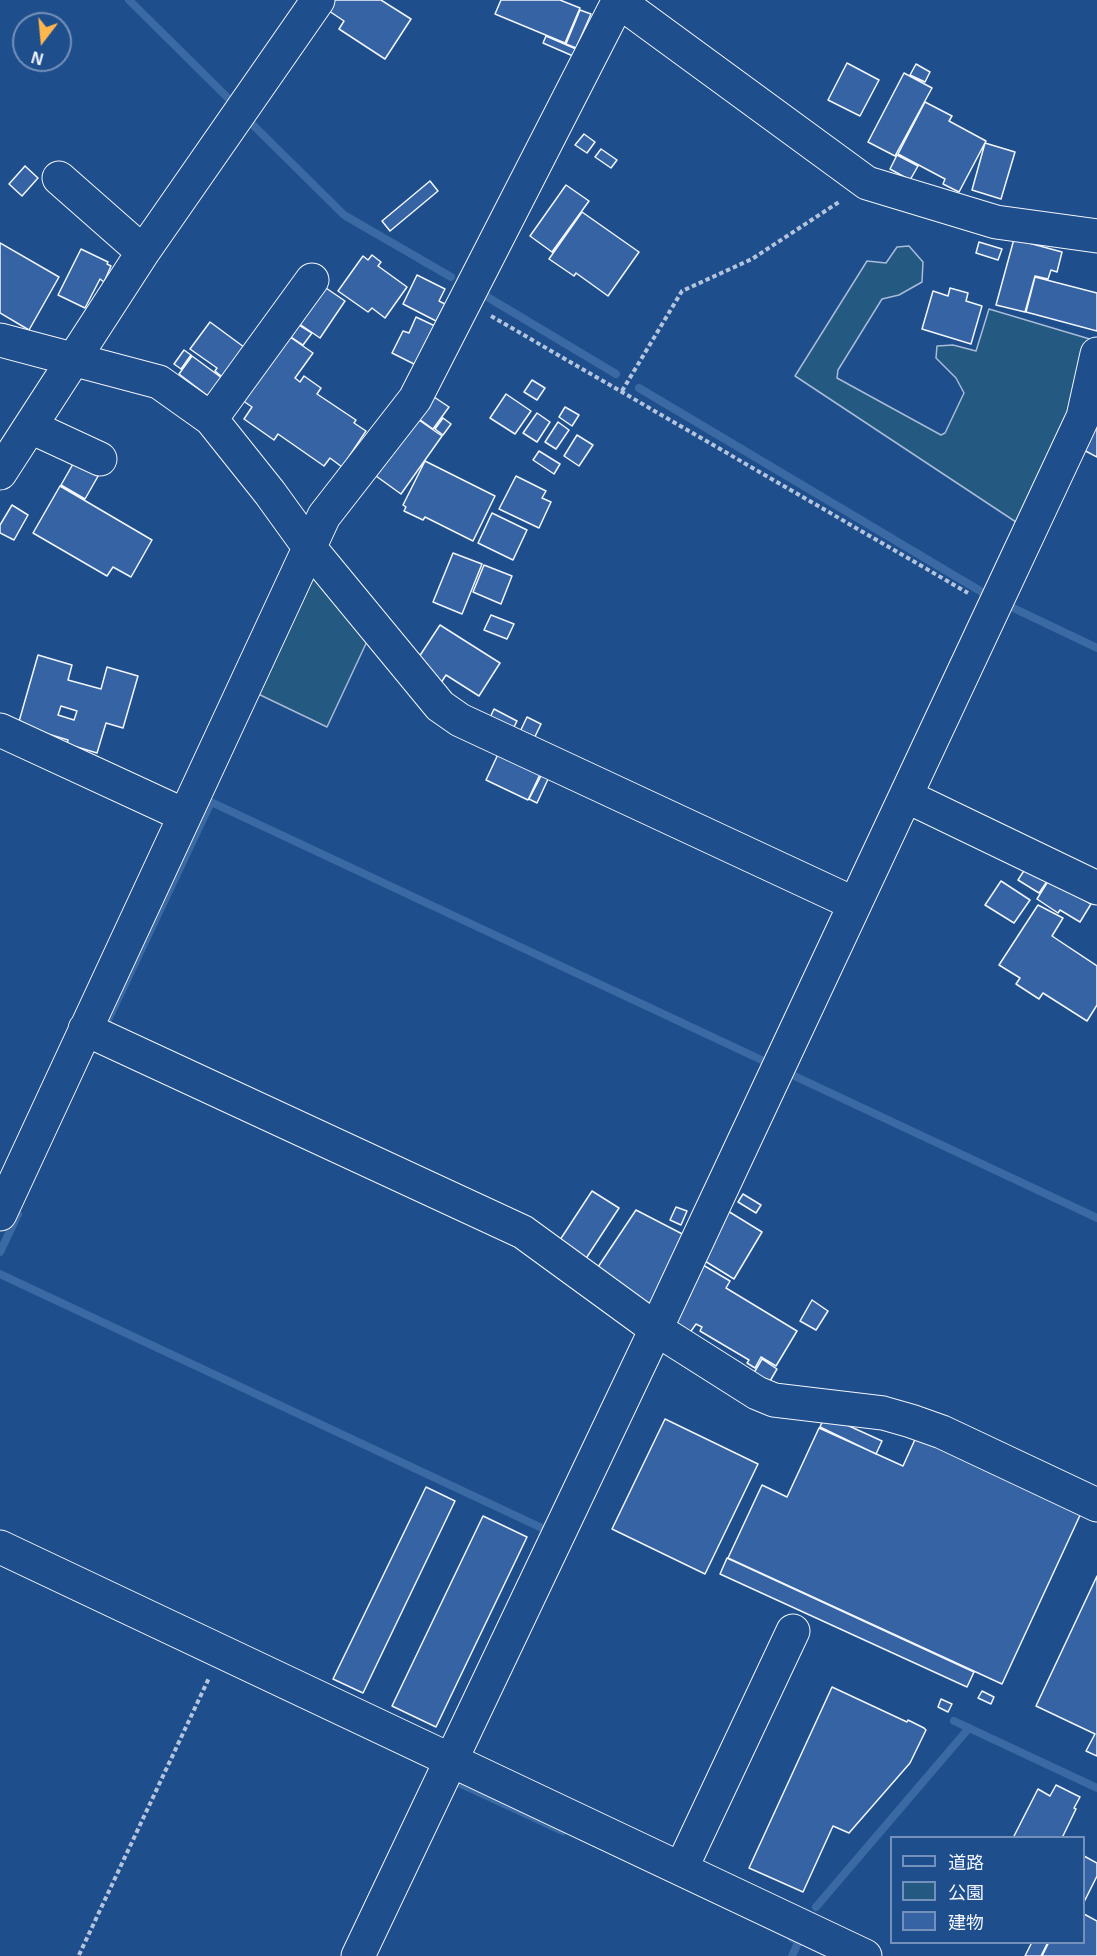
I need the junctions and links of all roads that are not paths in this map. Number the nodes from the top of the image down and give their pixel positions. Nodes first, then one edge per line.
1 (318, 0) edge
2 (621, 0) edge
3 (59, 178) dead end
4 (1097, 236) edge
5 (143, 252) junction
6 (312, 280) dead end
7 (0, 340) edge
8 (1097, 354) edge
9 (74, 360) junction
10 (211, 419) junction
11 (31, 427) junction
12 (100, 459) dead end
13 (0, 473) edge
14 (309, 547) junction
15 (0, 730) edge
16 (906, 796) junction
17 (184, 815) junction
18 (1097, 888) edge
19 (855, 904) junction
20 (85, 1029) junction
21 (0, 1214) edge
22 (656, 1329) junction
23 (1097, 1505) edge
24 (0, 1547) edge
25 (792, 1631) dead end
26 (450, 1760) junction
27 (681, 1869) junction
28 (358, 1956) edge
29 (865, 1956) edge

1 - 5 street
2 - 4 street
2 - 14 street
3 - 5 street
5 - 9 street
6 - 10 street
7 - 9 street
8 - 16 street
9 - 10 street
9 - 11 street
10 - 14 street
11 - 12 street
11 - 13 street
14 - 17 street
14 - 19 street
15 - 17 street
16 - 18 street
16 - 19 street
17 - 20 street
19 - 22 street
20 - 21 street
20 - 22 street
22 - 23 street
22 - 26 street
24 - 26 street
25 - 27 street
26 - 27 street
26 - 28 street
27 - 29 street

